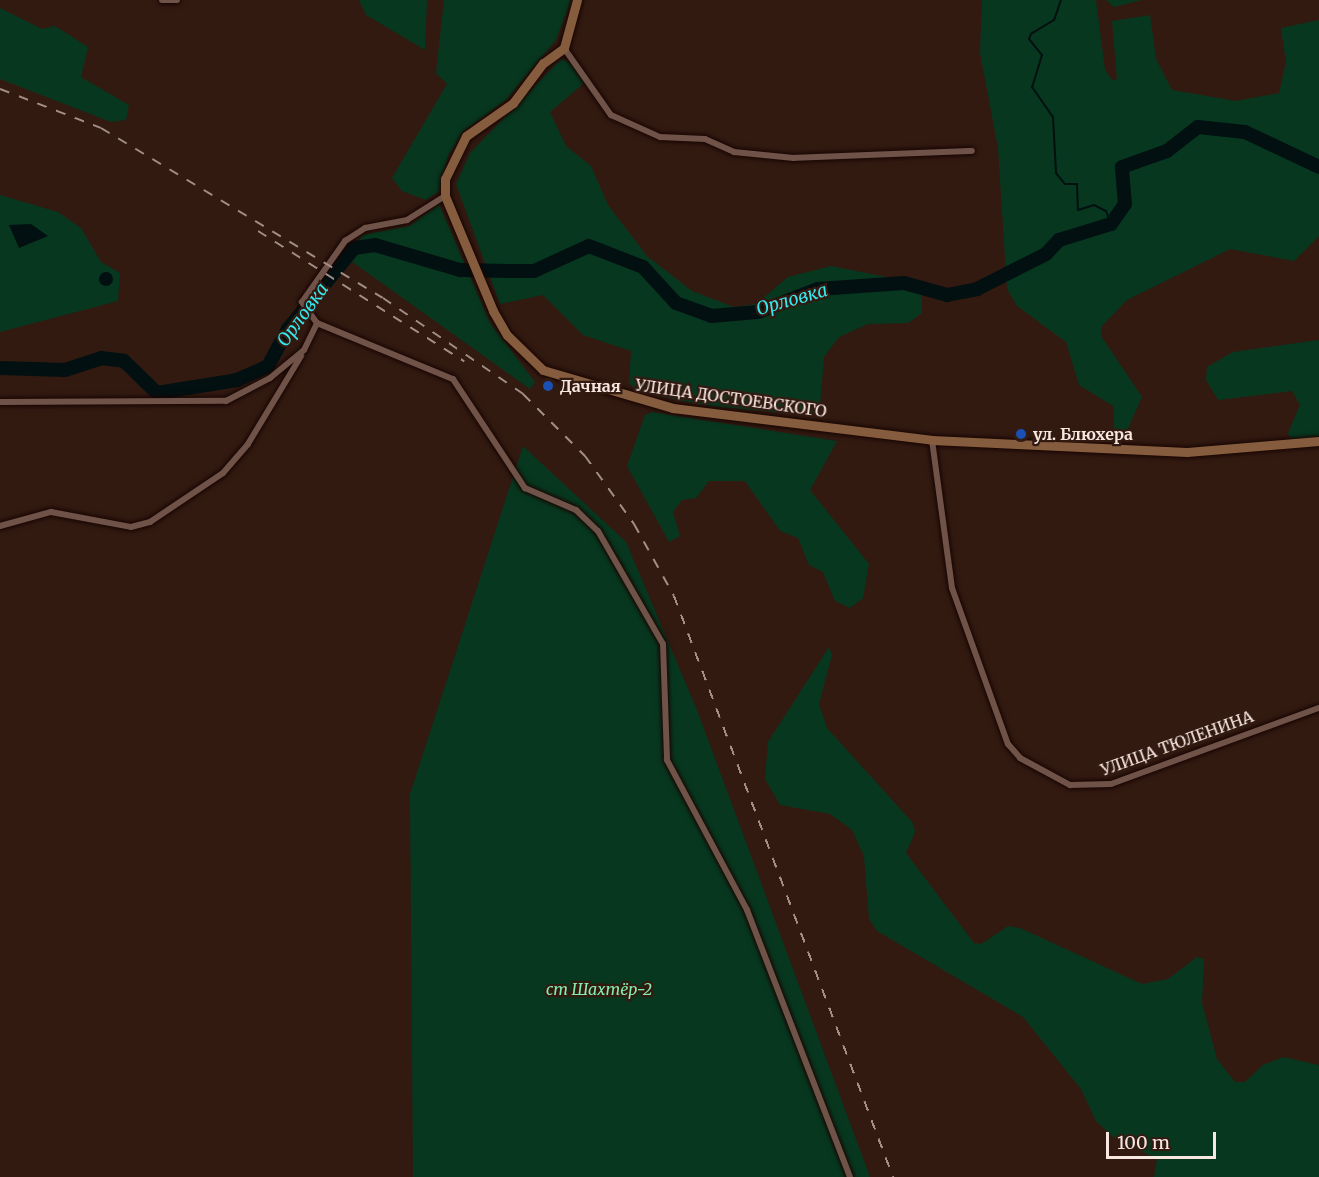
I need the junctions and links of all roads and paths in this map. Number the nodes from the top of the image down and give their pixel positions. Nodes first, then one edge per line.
1 (162, 0) edge
2 (177, 0) edge
3 (578, 0) edge
4 (564, 48) junction
5 (972, 151) dead end
6 (445, 196) junction
7 (317, 323) junction
8 (304, 350) junction
9 (0, 402) edge
10 (932, 440) junction
11 (1319, 441) edge
12 (0, 525) edge
13 (1319, 708) edge
14 (850, 1177) edge

1 - 2 street
3 - 4 main road
4 - 5 street
4 - 6 main road
6 - 7 street
6 - 10 main road, УЛИЦА ДОСТОЕВСКОГО
7 - 8 street
7 - 14 street
8 - 9 street
8 - 12 street
10 - 11 main road, УЛИЦА ДОСТОЕВСКОГО
10 - 13 street, УЛИЦА ТЮЛЕНИНА

